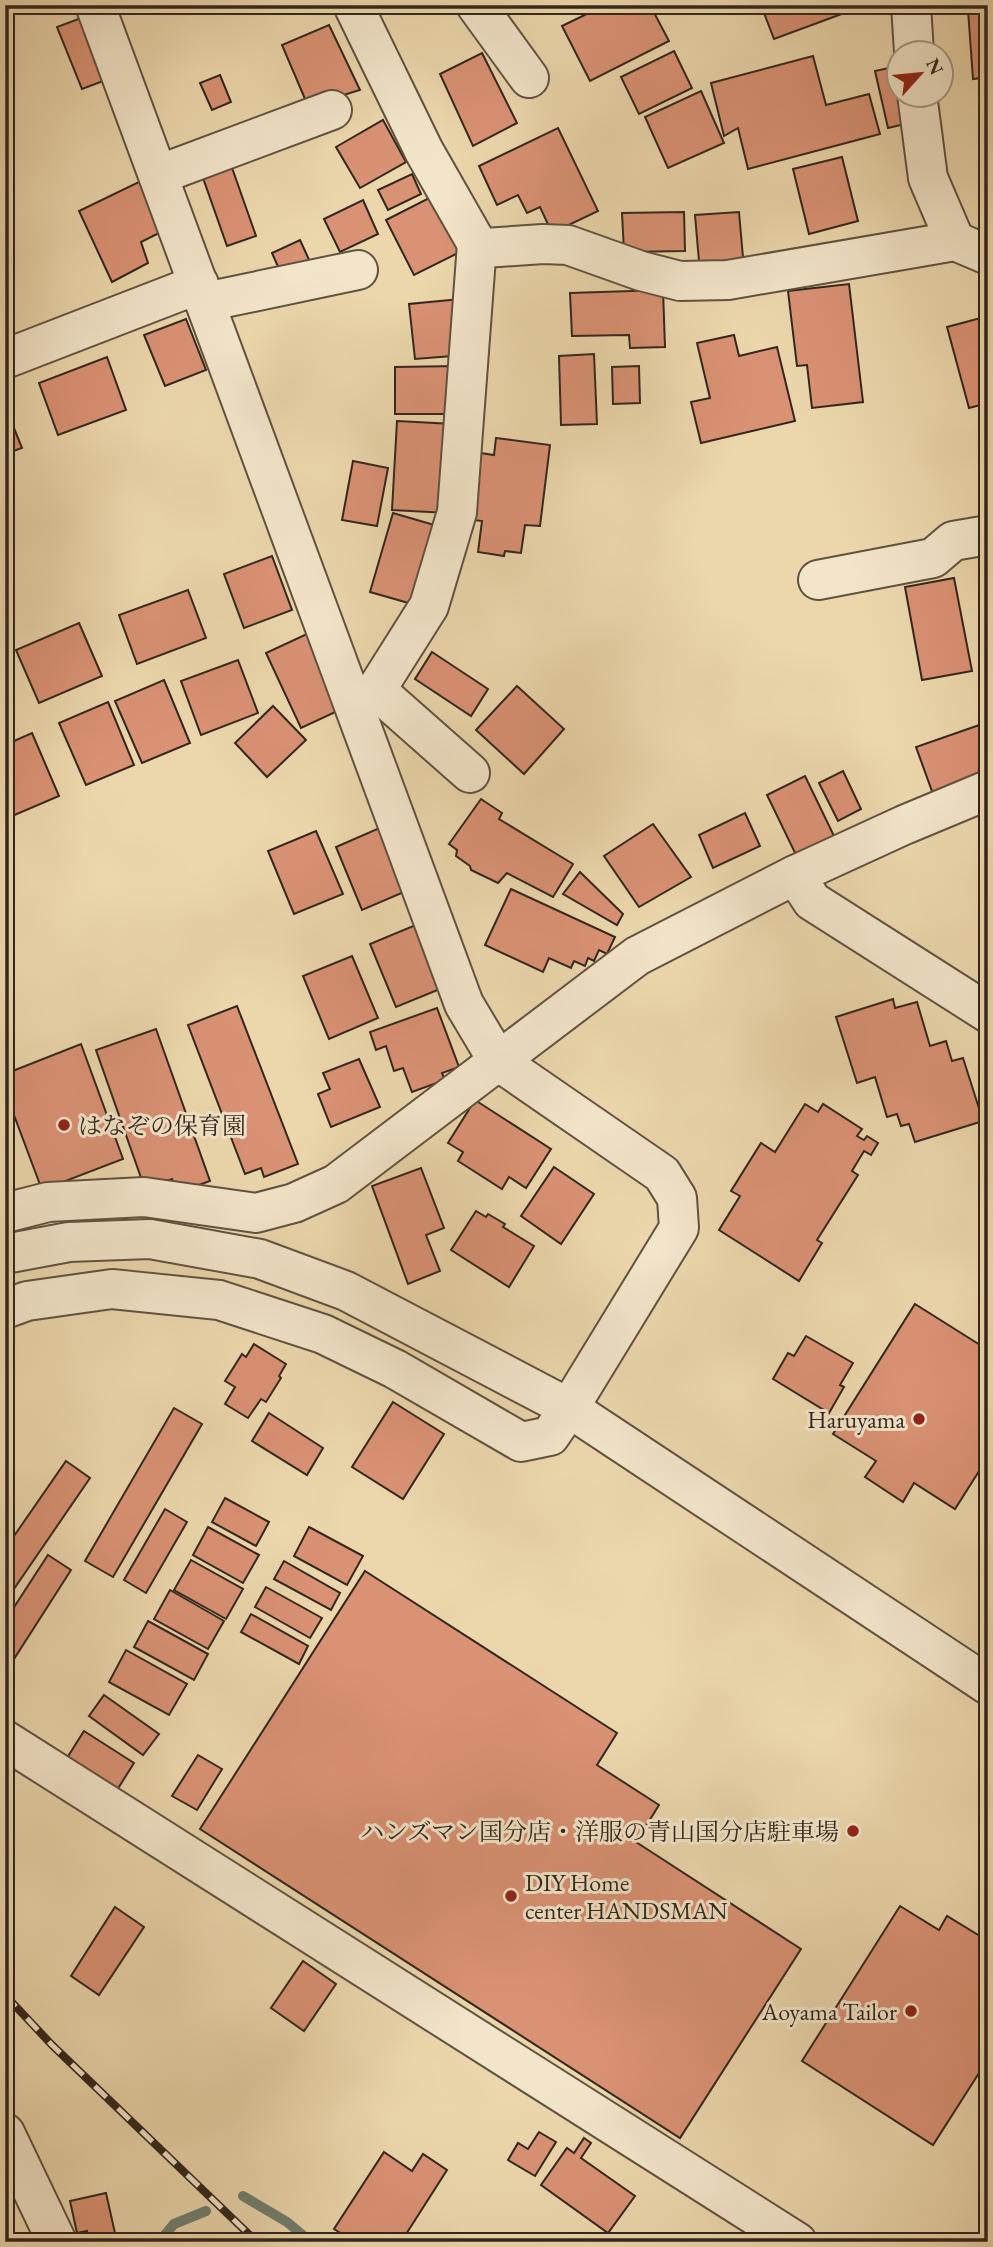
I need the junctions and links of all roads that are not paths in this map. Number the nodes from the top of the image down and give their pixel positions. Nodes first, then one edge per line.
1 (95, 5) edge
2 (353, 5) edge
3 (476, 5) edge
4 (911, 5) edge
5 (913, 38) edge
6 (529, 78) dead end
7 (918, 108) edge
8 (332, 110) dead end
9 (158, 175) junction
10 (477, 244) junction
11 (971, 248) edge
12 (358, 270) dead end
13 (202, 293) junction
14 (5, 359) edge
15 (988, 535) edge
16 (818, 580) dead end
17 (364, 694) junction
18 (470, 773) dead end
19 (988, 790) edge
20 (795, 875) junction
21 (988, 1013) edge
22 (498, 1061) junction
23 (5, 1213) edge
24 (5, 1254) edge
25 (5, 1309) edge
26 (569, 1408) junction
27 (988, 1685) edge
28 (5, 1740) edge
29 (5, 2133) edge
30 (57, 2242) edge
31 (797, 2242) edge

1 - 9 street
2 - 10 street
3 - 6 street
4 - 5 street
7 - 11 street
8 - 9 street
9 - 13 street
10 - 11 street
10 - 17 street
12 - 13 street
13 - 14 street
13 - 17 street
15 - 16 street
17 - 18 street
17 - 22 street
19 - 20 street
20 - 21 street
20 - 22 street
22 - 23 street
22 - 26 street
24 - 26 street
25 - 26 street
26 - 27 street
28 - 31 street
29 - 30 street

